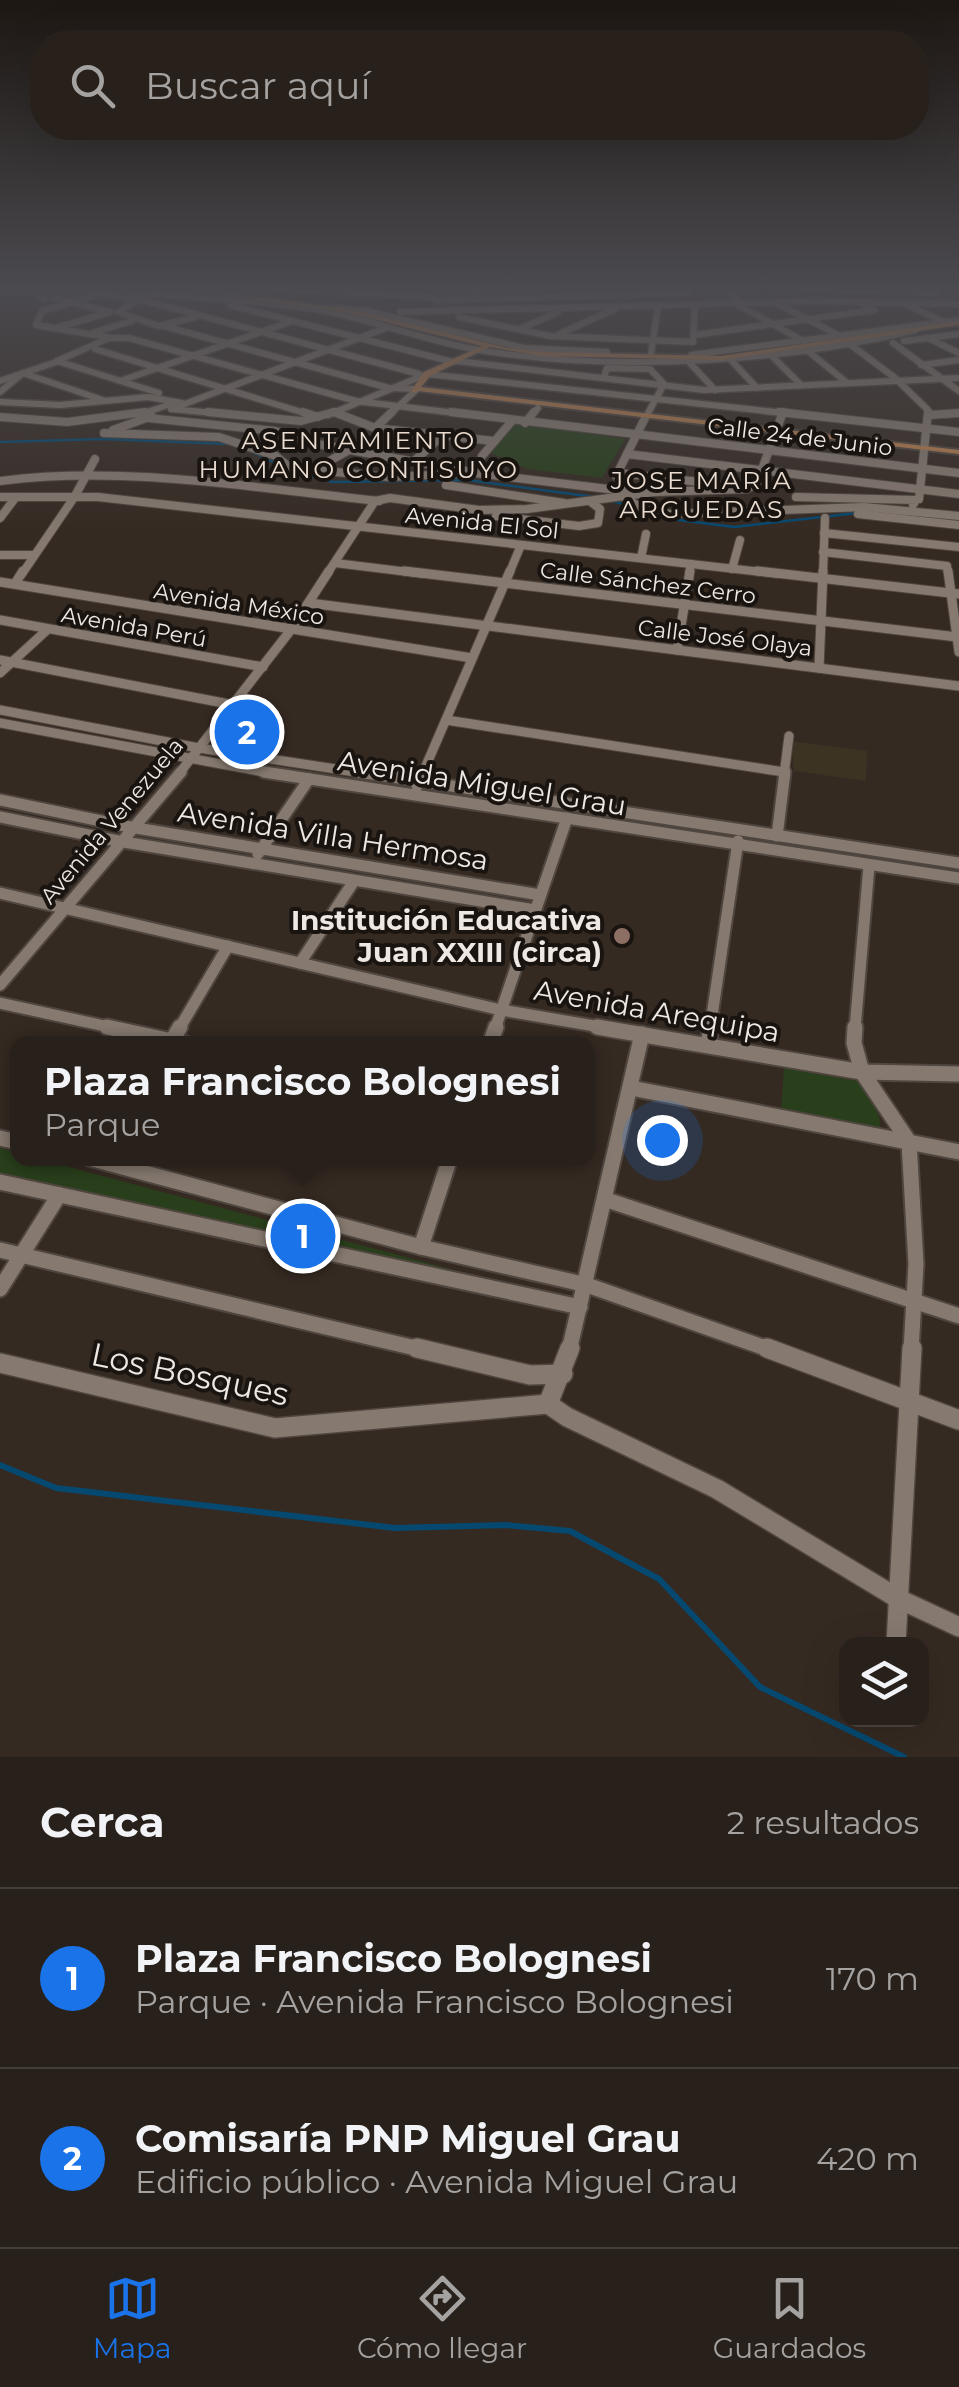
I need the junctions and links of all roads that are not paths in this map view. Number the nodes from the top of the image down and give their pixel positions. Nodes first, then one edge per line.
1 (33, 370) edge
2 (86, 370) edge
3 (146, 370) edge
4 (164, 370) edge
5 (246, 370) edge
6 (276, 370) edge
7 (324, 370) edge
8 (408, 370) edge
9 (434, 370) edge
10 (534, 370) edge
11 (567, 370) edge
12 (606, 370) edge
13 (651, 370) edge
14 (700, 370) edge
15 (741, 370) edge
16 (788, 370) edge
17 (831, 370) edge
18 (880, 370) edge
19 (928, 370) edge
20 (24, 373) junction
21 (564, 373) junction
22 (424, 374) junction
23 (264, 375) junction
24 (604, 377) junction
25 (959, 378) edge
26 (942, 379) junction
27 (46, 380) junction
28 (118, 380) junction
29 (0, 381) edge
30 (846, 382) junction
31 (895, 382) junction
32 (664, 384) junction
33 (802, 385) junction
34 (556, 387) junction
35 (388, 388) junction
36 (757, 388) junction
37 (228, 389) junction
38 (413, 390) junction
39 (715, 390) junction
40 (959, 391) edge
41 (0, 392) edge
42 (659, 399) junction
43 (191, 402) junction
44 (356, 402) junction
45 (37, 403) junction
46 (110, 403) junction
47 (180, 403) junction
48 (540, 406) junction
49 (398, 407) junction
50 (1, 409) edge
51 (170, 409) junction
52 (333, 412) junction
53 (783, 412) junction
54 (959, 412) edge
55 (929, 415) junction
56 (646, 416) junction
57 (240, 417) junction
58 (318, 417) junction
59 (148, 418) junction
60 (103, 419) junction
61 (288, 421) junction
62 (510, 422) junction
63 (525, 423) junction
64 (375, 428) junction
65 (928, 428) junction
66 (275, 431) junction
67 (777, 431) junction
68 (959, 432) edge
69 (442, 436) junction
70 (636, 436) junction
71 (494, 441) junction
72 (248, 445) junction
73 (925, 448) junction
74 (351, 449) junction
75 (770, 451) junction
76 (959, 452) edge
77 (628, 454) junction
78 (482, 456) dead end
79 (96, 458) dead end
80 (416, 460) junction
81 (922, 469) junction
82 (314, 470) junction
83 (762, 470) junction
84 (475, 473) junction
85 (88, 474) junction
86 (959, 474) edge
87 (0, 481) edge
88 (446, 485) dead end
89 (753, 487) junction
90 (654, 492) junction
91 (919, 494) junction
92 (959, 494) edge
93 (75, 496) junction
94 (858, 496) junction
95 (0, 497) edge
96 (16, 497) junction
97 (621, 497) junction
98 (796, 498) dead end
99 (375, 501) junction
100 (214, 502) dead end
101 (593, 502) junction
102 (573, 505) junction
103 (864, 508) junction
104 (206, 509) junction
105 (910, 511) junction
106 (854, 514) dead end
107 (959, 516) edge
108 (0, 518) edge
109 (824, 518) dead end
110 (955, 524) edge
111 (358, 526) junction
112 (824, 532) junction
113 (646, 534) dead end
114 (740, 540) dead end
115 (521, 545) junction
116 (954, 547) edge
117 (824, 552) junction
118 (0, 555) edge
119 (32, 555) junction
120 (641, 558) junction
121 (335, 563) junction
122 (691, 564) junction
123 (732, 568) junction
124 (951, 570) edge
125 (822, 579) junction
126 (0, 582) edge
127 (16, 582) junction
128 (504, 583) junction
129 (955, 594) edge
130 (309, 603) junction
131 (684, 604) junction
132 (0, 618) edge
133 (821, 621) junction
134 (486, 626) junction
135 (50, 627) junction
136 (290, 631) junction
137 (957, 637) edge
138 (677, 650) junction
139 (959, 652) edge
140 (472, 658) junction
141 (6, 661) edge
142 (263, 667) junction
143 (820, 668) junction
144 (0, 673) edge
145 (959, 686) edge
146 (234, 704) junction
147 (0, 710) edge
148 (446, 720) junction
149 (0, 724) edge
150 (789, 736) dead end
151 (199, 748) junction
152 (190, 761) junction
153 (784, 772) junction
154 (309, 779) junction
155 (419, 782) junction
156 (414, 795) junction
157 (0, 800) edge
158 (0, 816) edge
159 (566, 818) junction
160 (130, 827) junction
161 (740, 830) junction
162 (776, 836) junction
163 (118, 842) junction
164 (737, 845) junction
165 (261, 849) junction
166 (959, 863) edge
167 (252, 864) junction
168 (869, 866) junction
169 (959, 878) edge
170 (354, 881) junction
171 (0, 893) edge
172 (540, 895) junction
173 (64, 908) junction
174 (535, 910) junction
175 (228, 946) junction
176 (300, 963) junction
177 (0, 985) edge
178 (0, 1003) edge
179 (501, 1010) junction
180 (642, 1034) junction
181 (149, 1036) edge
182 (179, 1036) edge
183 (493, 1036) edge
184 (708, 1045) junction
185 (862, 1072) junction
186 (959, 1074) edge
187 (631, 1088) junction
188 (909, 1142) junction
189 (959, 1152) edge
190 (123, 1166) edge
191 (447, 1166) edge
192 (0, 1182) edge
193 (59, 1195) junction
194 (607, 1200) junction
195 (421, 1246) junction
196 (0, 1250) edge
197 (21, 1255) junction
198 (586, 1285) junction
199 (0, 1289) edge
200 (914, 1301) junction
201 (580, 1308) junction
202 (959, 1316) edge
203 (0, 1363) edge
204 (563, 1374) junction
205 (911, 1398) junction
206 (548, 1404) junction
207 (959, 1420) edge
208 (898, 1599) junction
209 (959, 1627) edge
210 (896, 1637) edge

1 - 20 street
2 - 28 street
3 - 28 street
4 - 37 street
5 - 23 street, Calle 24 de Junio
6 - 23 street
7 - 35 street
8 - 22 street
9 - 22 main road
10 - 21 street
11 - 21 street
12 - 24 street
13 - 32 street
14 - 39 street
15 - 36 street
16 - 33 street
17 - 30 street
18 - 31 street
19 - 26 street
20 - 27 street
20 - 29 street
20 - 41 street
21 - 24 street
21 - 34 street
22 - 34 street
22 - 35 street
22 - 38 main road
23 - 37 street
23 - 44 street, Calle 24 de Junio
24 - 32 street
25 - 26 street
26 - 31 street
26 - 40 street
27 - 45 street
27 - 46 street
28 - 43 street
30 - 31 street
30 - 33 street
31 - 55 street
32 - 39 street
32 - 42 street
33 - 36 street
34 - 42 street
34 - 48 street
35 - 38 street
35 - 44 street
36 - 39 street
37 - 43 street
37 - 58 street
38 - 48 main road
38 - 49 street
38 - 56 main road
42 - 53 street
42 - 56 street
43 - 47 street
43 - 51 street
43 - 57 street
44 - 49 street, Calle 24 de Junio
44 - 52 street
45 - 46 street
45 - 50 street
46 - 47 street
46 - 60 street
47 - 60 street
48 - 56 main road
48 - 63 street
49 - 62 street, Calle 24 de Junio
49 - 64 street
50 - 60 street
51 - 57 street
51 - 59 street
52 - 58 street
52 - 64 street
53 - 65 street
53 - 67 street
54 - 55 street
55 - 65 street
56 - 67 main road
56 - 70 street
57 - 61 street
58 - 61 street
59 - 66 street
59 - 72 street
61 - 66 street
62 - 63 street, Calle 24 de Junio
62 - 71 street
63 - 70 street, Calle 24 de Junio
64 - 69 street
65 - 68 street
65 - 73 street
66 - 72 street
66 - 74 street
67 - 73 main road
67 - 75 street
69 - 71 street
69 - 80 street
70 - 75 street, Calle 24 de Junio
70 - 77 street
71 - 78 street
72 - 82 street
73 - 76 main road
73 - 81 street
74 - 80 street
74 - 82 street
75 - 81 street, Calle 24 de Junio
75 - 83 street
77 - 83 street
77 - 89 street
79 - 85 street
80 - 84 street
81 - 86 street, Calle 24 de Junio
81 - 91 street
82 - 84 street
83 - 89 street
83 - 91 street
84 - 90 street
85 - 87 street
85 - 93 street
85 - 99 street
88 - 102 street
89 - 90 street
90 - 97 street
91 - 92 street
93 - 96 street, Avenida El Sol
93 - 104 street, Avenida El Sol
93 - 119 street
94 - 98 street
94 - 103 street
94 - 105 street
95 - 96 street, Avenida El Sol
96 - 108 street
97 - 101 street
97 - 103 street
99 - 101 street
99 - 102 street
99 - 111 street, Avenida Venezuela
100 - 104 street
101 - 102 street
103 - 105 street
104 - 111 street, Avenida El Sol
105 - 107 street
106 - 110 street
109 - 112 street
110 - 116 street
111 - 115 street, Avenida El Sol
111 - 121 street, Avenida Venezuela
112 - 116 street
112 - 117 street
113 - 120 street
114 - 123 street
115 - 120 street, Avenida El Sol
115 - 128 street
117 - 124 street
117 - 125 street
118 - 119 street
119 - 127 street
120 - 122 street, Avenida El Sol
121 - 128 street, Calle Sánchez Cerro
121 - 130 street, Avenida Venezuela
122 - 123 street, Avenida El Sol
122 - 131 street
123 - 125 street, Avenida El Sol
124 - 129 street
125 - 129 street, Avenida El Sol
125 - 133 street
126 - 127 street, Avenida México
127 - 136 street, Avenida México
128 - 131 street, Calle Sánchez Cerro
128 - 134 street
129 - 137 street
130 - 134 street, Calle José Olaya
130 - 136 street, Avenida Venezuela
131 - 133 street, Calle Sánchez Cerro
131 - 138 street
132 - 135 street, Avenida Perú
133 - 137 street, Calle Sánchez Cerro
133 - 143 street
134 - 138 street, Calle José Olaya
134 - 140 street
135 - 141 street
135 - 142 street, Avenida Perú
136 - 140 street, Avenida México
136 - 142 street, Avenida Venezuela
137 - 139 street
138 - 143 street, Calle José Olaya
140 - 148 street
141 - 144 street
141 - 146 street
142 - 146 street, Avenida Venezuela
143 - 145 street, Calle José Olaya
146 - 151 street, Avenida Venezuela
147 - 151 street, Avenida Miguel Grau
148 - 153 street
148 - 155 street
149 - 152 street, Avenida Miguel Grau
150 - 153 street
151 - 152 street, Avenida Venezuela
151 - 155 street, Avenida Miguel Grau
152 - 154 street, Avenida Miguel Grau
152 - 160 street, Avenida Venezuela
153 - 162 street
154 - 156 street, Avenida Miguel Grau
154 - 165 street
155 - 156 street
155 - 161 street, Avenida Miguel Grau
156 - 159 street, Avenida Miguel Grau
157 - 160 street, Avenida Villa Hermosa
158 - 163 street, Avenida Villa Hermosa
159 - 164 street, Avenida Miguel Grau
159 - 172 street
160 - 163 street, Avenida Venezuela
160 - 165 street, Avenida Villa Hermosa
161 - 162 street, Avenida Miguel Grau
161 - 164 street
162 - 166 street, Avenida Miguel Grau
163 - 167 street, Avenida Villa Hermosa
163 - 173 street, Avenida Venezuela
164 - 168 street, Avenida Miguel Grau
164 - 184 street
165 - 167 street
165 - 172 street, Avenida Villa Hermosa
167 - 170 street, Avenida Villa Hermosa
168 - 169 street, Avenida Miguel Grau
168 - 185 street
170 - 174 street, Avenida Villa Hermosa
170 - 176 street
171 - 173 street, Avenida Arequipa
172 - 174 street
173 - 175 street, Avenida Arequipa
173 - 177 street, Avenida Venezuela
174 - 179 street
175 - 176 street, Avenida Arequipa
175 - 182 street
176 - 179 street, Avenida Arequipa
178 - 181 street
179 - 180 street, Avenida Arequipa
179 - 183 street
180 - 184 street, Avenida Arequipa
180 - 187 street
184 - 185 street, Avenida Arequipa
185 - 186 street, Avenida Arequipa
185 - 188 street
187 - 188 street
187 - 194 street
188 - 189 street
188 - 200 street
190 - 195 street
191 - 195 street
192 - 193 street
193 - 197 street
193 - 201 street
194 - 198 street
194 - 200 street
195 - 198 street
196 - 197 street
197 - 199 street
197 - 204 street
198 - 201 street
198 - 205 street
200 - 202 street
200 - 205 street
201 - 204 street
203 - 206 street, Los Bosques
204 - 206 street
205 - 207 street
205 - 208 street
206 - 208 street
208 - 209 street
208 - 210 street

